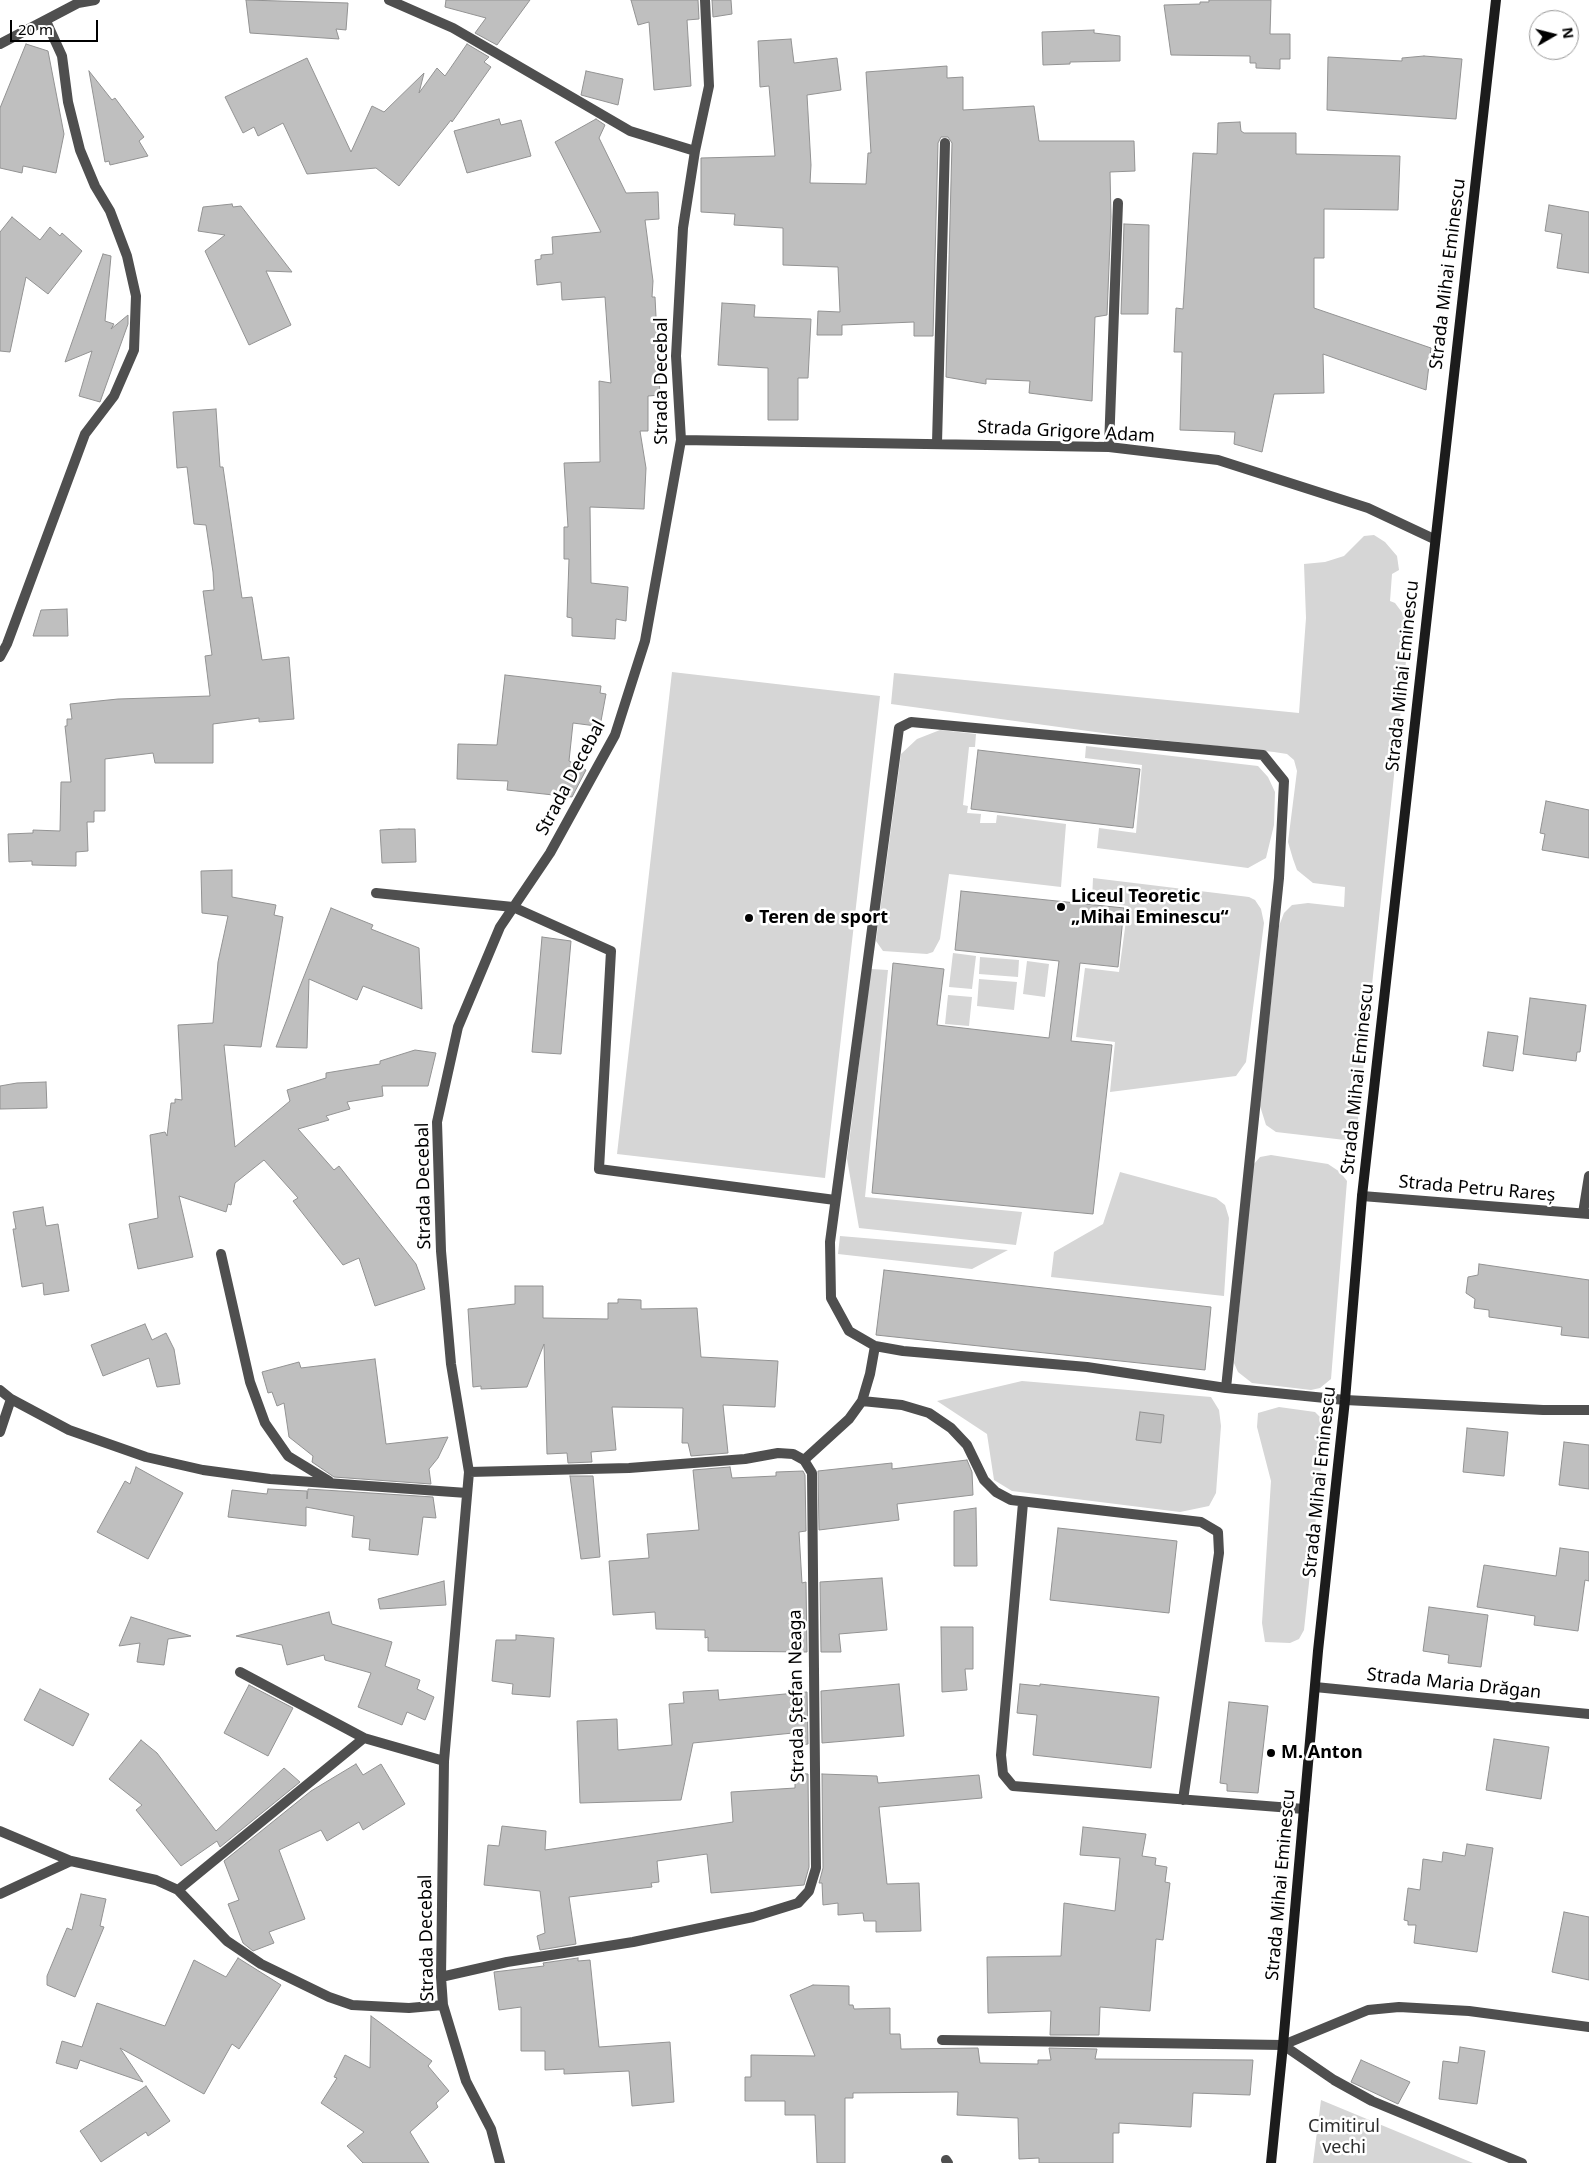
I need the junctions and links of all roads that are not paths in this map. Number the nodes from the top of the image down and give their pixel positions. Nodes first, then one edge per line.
1 (95, 0) edge
2 (389, 0) edge
3 (705, 0) edge
4 (1496, 0) edge
5 (46, 22) junction
6 (0, 44) edge
7 (945, 143) dead end
8 (695, 151) junction
9 (1118, 203) dead end
10 (681, 440) junction
11 (937, 443) junction
12 (1109, 447) junction
13 (1434, 539) junction
14 (0, 657) edge
15 (376, 893) dead end
16 (513, 907) junction
17 (1589, 1176) edge
18 (1362, 1196) junction
19 (835, 1200) junction
20 (1586, 1214) edge
21 (221, 1254) dead end
22 (875, 1346) junction
23 (1226, 1388) junction
24 (0, 1390) edge
25 (11, 1399) junction
26 (862, 1400) junction
27 (1345, 1400) junction
28 (1589, 1410) edge
29 (0, 1432) edge
30 (804, 1460) junction
31 (468, 1472) junction
32 (332, 1482) junction
33 (467, 1493) junction
34 (1023, 1503) junction
35 (240, 1672) dead end
36 (1315, 1687) junction
37 (1589, 1714) edge
38 (364, 1738) junction
39 (444, 1762) junction
40 (1183, 1800) junction
41 (1304, 1809) junction
42 (0, 1832) edge
43 (72, 1861) junction
44 (178, 1890) junction
45 (0, 1894) edge
46 (441, 1977) junction
47 (443, 2006) junction
48 (1589, 2027) edge
49 (942, 2040) dead end
50 (1283, 2046) junction
51 (500, 2163) edge
52 (1271, 2163) edge
53 (1522, 2163) edge

1 - 5 street
2 - 8 street
3 - 8 street, Strada Decebal
4 - 13 main road, Strada Mihai Eminescu
5 - 6 street
5 - 14 street
7 - 11 street
8 - 10 street, Strada Decebal
9 - 12 street
10 - 11 street, Strada Grigore Adam
10 - 16 street, Strada Decebal
11 - 12 street, Strada Grigore Adam
12 - 13 street, Strada Grigore Adam
13 - 18 main road, Strada Mihai Eminescu
15 - 16 street
16 - 19 street
16 - 31 street, Strada Decebal
17 - 20 street
18 - 20 street, Strada Petru Rareș
18 - 27 main road, Strada Mihai Eminescu
19 - 22 street
19 - 23 street
21 - 32 street
22 - 23 street
22 - 26 street
23 - 27 street
24 - 25 street
25 - 29 street
25 - 32 street
26 - 30 street
26 - 34 street
27 - 28 street
27 - 36 main road, Strada Mihai Eminescu
30 - 31 street
30 - 46 street, Strada Ștefan Neaga
31 - 33 street, Strada Decebal
32 - 33 street
33 - 39 street, Strada Decebal
34 - 40 street
34 - 40 street
35 - 38 street
36 - 37 street, Strada Maria Drăgan
36 - 41 main road, Strada Mihai Eminescu
38 - 39 street
38 - 44 street
39 - 46 street, Strada Decebal
40 - 41 street
41 - 50 main road, Strada Mihai Eminescu
42 - 43 street
43 - 44 street
43 - 45 street
44 - 47 street
46 - 47 street, Strada Decebal
47 - 51 street, Strada Decebal
48 - 50 street
49 - 50 street
50 - 52 main road, Strada Mihai Eminescu
50 - 53 street

